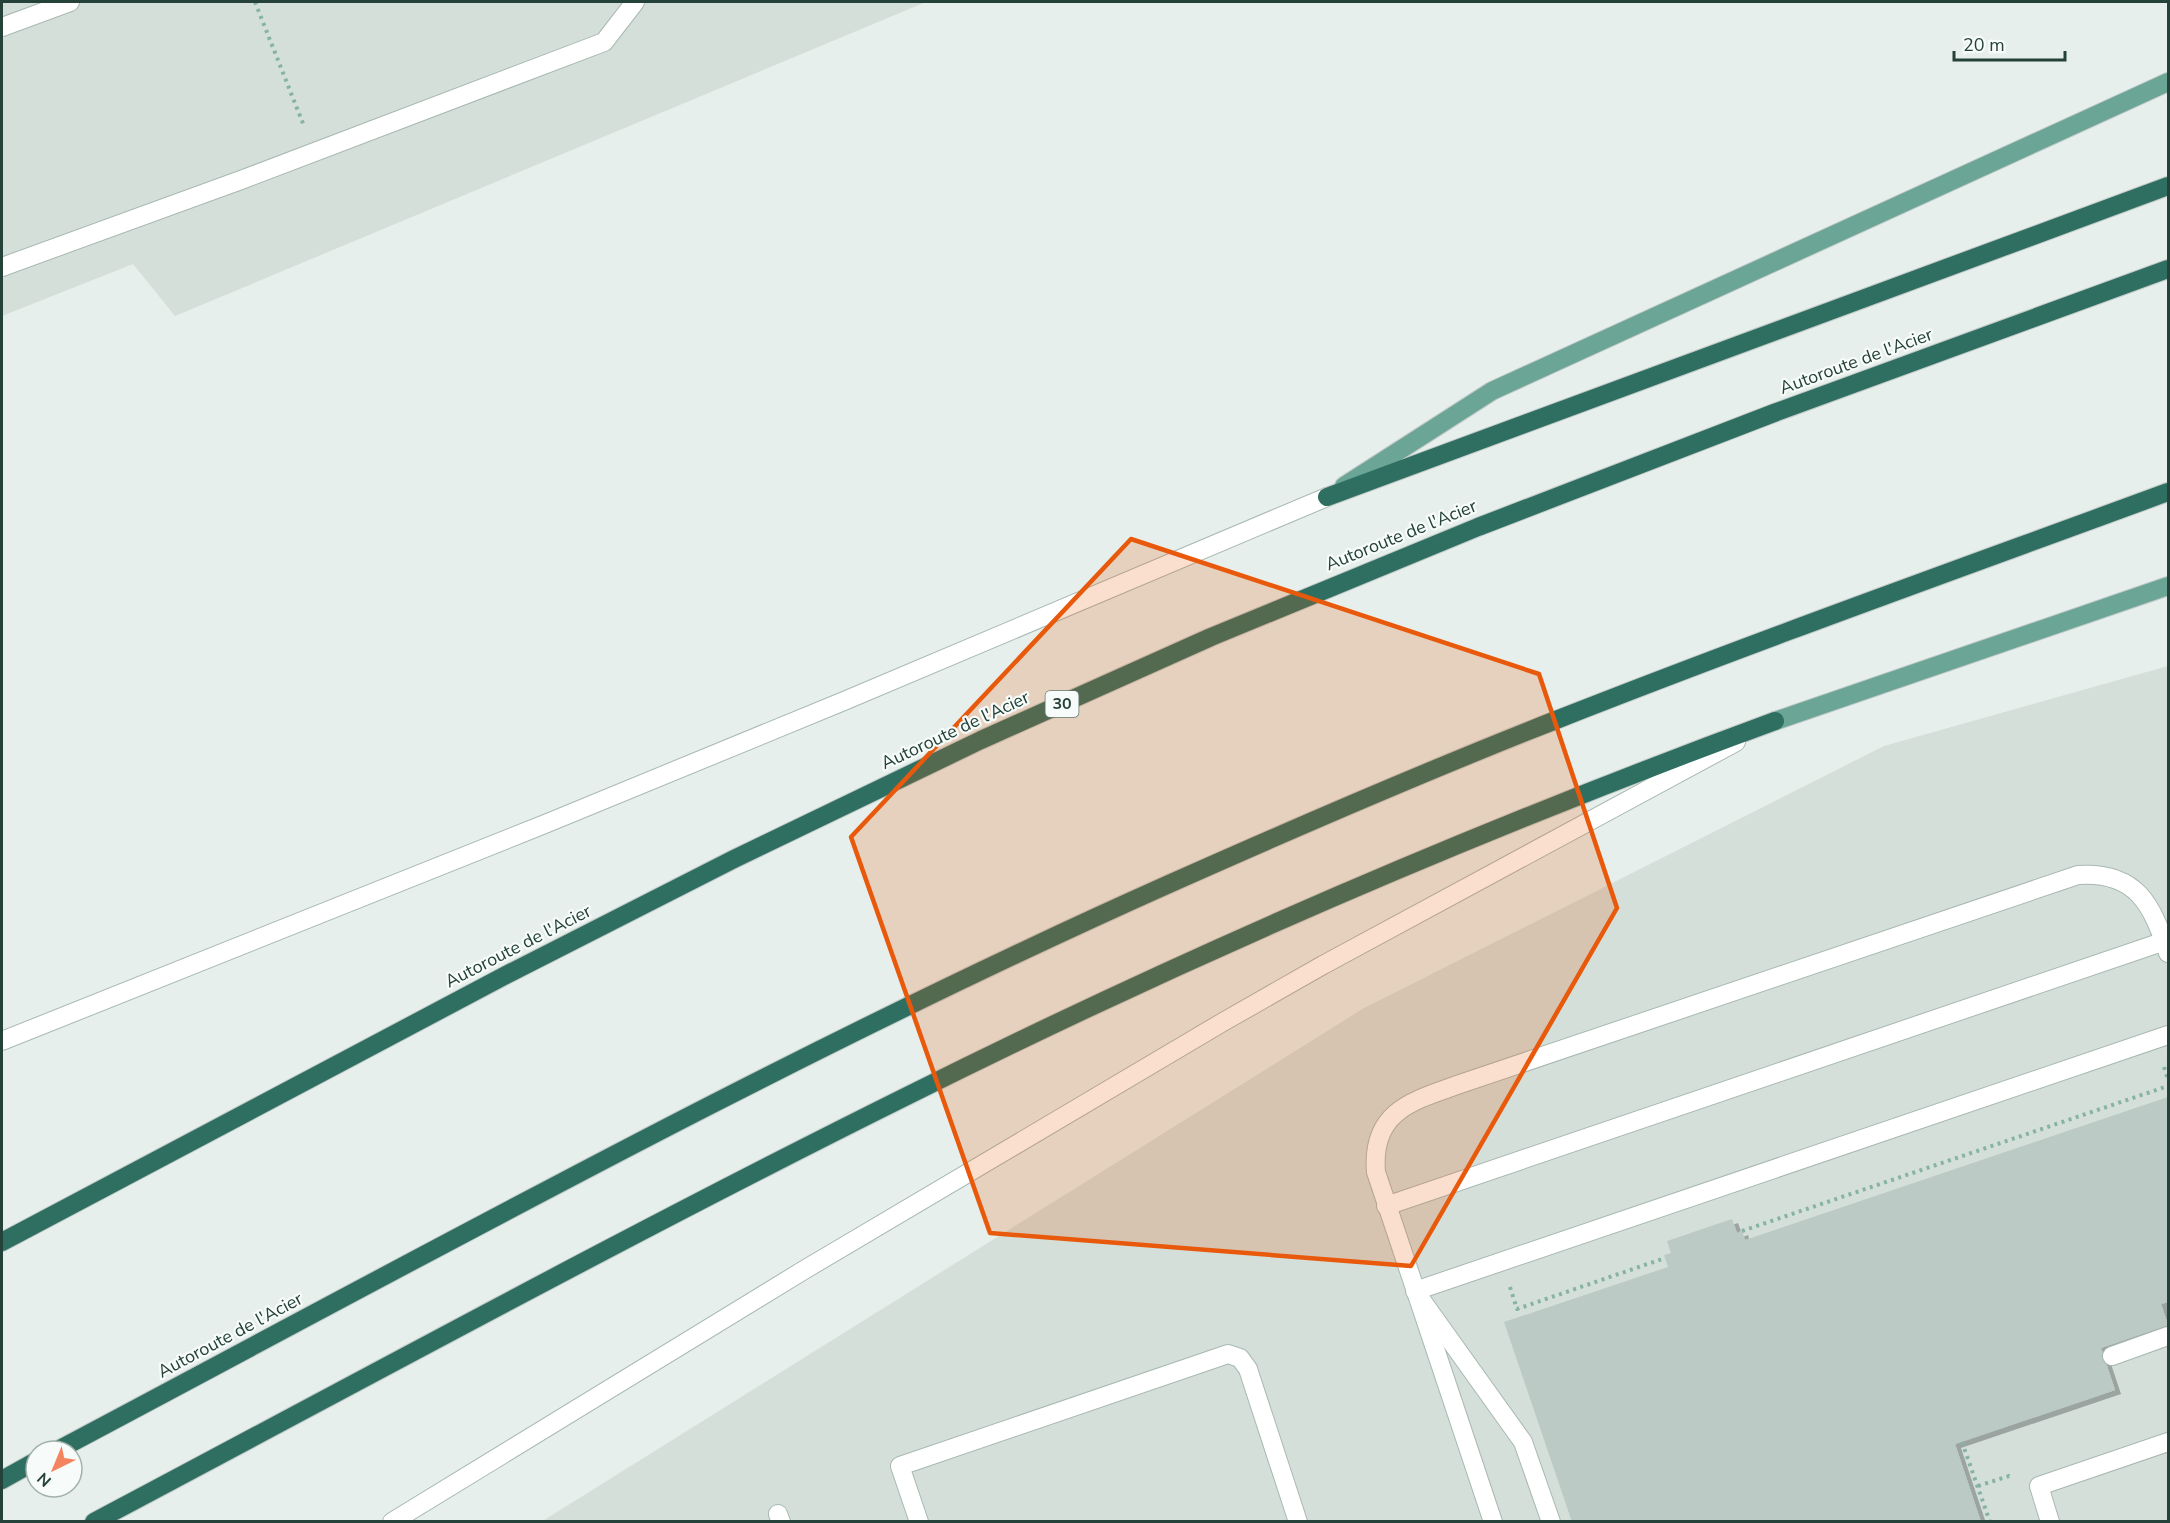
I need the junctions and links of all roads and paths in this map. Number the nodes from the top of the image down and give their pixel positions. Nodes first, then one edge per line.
1 (70, 2) edge
2 (255, 2) edge
3 (635, 2) edge
4 (2, 27) edge
5 (2169, 82) edge
6 (314, 152) junction
7 (2169, 186) edge
8 (2, 267) edge
9 (2169, 269) edge
10 (2169, 492) edge
11 (1327, 497) junction
12 (2169, 586) edge
13 (1775, 721) junction
14 (2167, 947) edge
15 (2169, 1035) edge
16 (2, 1041) edge
17 (2169, 1086) edge
18 (1386, 1206) junction
19 (1742, 1231) dead end
20 (2, 1242) edge
21 (1665, 1258) dead end
22 (1415, 1291) junction
23 (1517, 1309) dead end
24 (2169, 1336) edge
25 (2112, 1356) dead end
26 (79, 1439) edge
27 (1962, 1442) dead end
28 (2169, 1442) edge
29 (24, 1468) edge
30 (2, 1480) edge
31 (1978, 1486) junction
32 (2039, 1486) junction
33 (94, 1521) edge
34 (392, 1521) edge
35 (920, 1521) edge
36 (1298, 1521) edge
37 (1492, 1521) edge
38 (1551, 1521) edge
39 (1990, 1521) edge
40 (2050, 1521) edge

1 - 4 street
2 - 6 path
3 - 6 street
5 - 11 main road
6 - 8 street
7 - 11 highway
9 - 20 highway, Autoroute de l'Acier / 30
10 - 26 highway, Autoroute de l'Acier
11 - 16 street
12 - 13 main road
13 - 33 highway
13 - 34 street
14 - 18 street
14 - 18 street
15 - 22 street
17 - 19 path
18 - 22 street
21 - 23 path
22 - 37 street
22 - 38 street
24 - 25 street
27 - 31 path
28 - 32 street
29 - 30 highway
31 - 32 path
31 - 39 path
32 - 40 street
35 - 36 street

